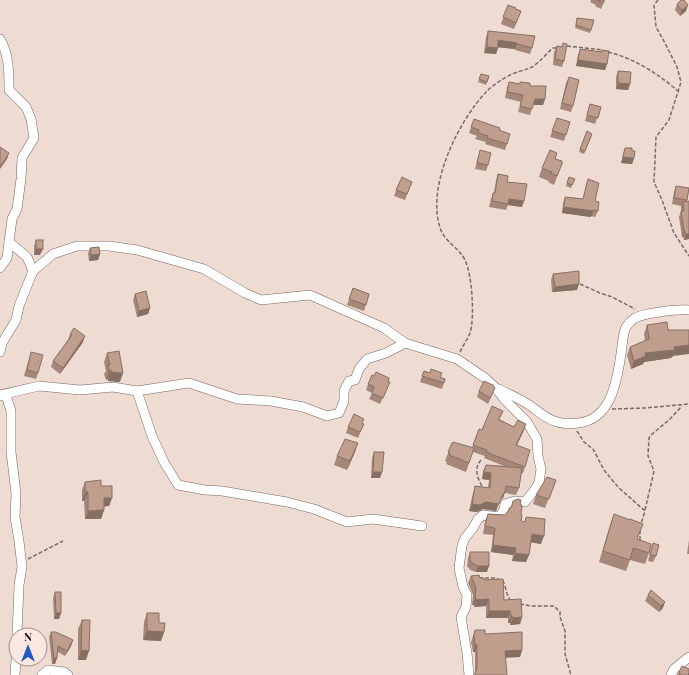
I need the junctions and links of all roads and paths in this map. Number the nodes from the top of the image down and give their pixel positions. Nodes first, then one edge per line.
1 (658, 0) edge
2 (0, 39) edge
3 (566, 46) edge
4 (560, 47) edge
5 (679, 92) junction
6 (9, 242) junction
7 (689, 256) edge
8 (0, 268) edge
9 (33, 271) junction
10 (580, 284) edge
11 (689, 310) edge
12 (642, 316) junction
13 (405, 343) junction
14 (0, 352) edge
15 (456, 359) junction
16 (496, 388) junction
17 (137, 391) junction
18 (0, 395) edge
19 (689, 404) edge
20 (682, 406) junction
21 (604, 409) junction
22 (570, 424) junction
23 (481, 460) dead end
24 (485, 490) edge
25 (644, 511) junction
26 (422, 526) dead end
27 (63, 541) dead end
28 (640, 542) edge
29 (22, 563) junction
30 (479, 578) edge
31 (511, 601) edge
32 (518, 604) edge
33 (17, 627) edge
34 (689, 657) edge
35 (42, 675) edge
36 (68, 675) edge
37 (469, 675) edge
38 (570, 675) edge
39 (670, 675) edge

1 - 5 path
2 - 6 street
3 - 5 path
4 - 15 path
5 - 7 path
6 - 8 street
6 - 9 street
9 - 13 street
9 - 14 street
10 - 12 path
11 - 12 street
12 - 21 street
13 - 15 street
13 - 17 street
15 - 16 street
16 - 22 street
16 - 37 street
17 - 18 street
17 - 26 street
18 - 29 street
19 - 20 path
20 - 21 path
20 - 25 path
21 - 22 street
22 - 25 path
23 - 24 path
25 - 28 path
27 - 29 path
29 - 33 street
30 - 31 path
32 - 38 path
34 - 39 street
35 - 36 street

